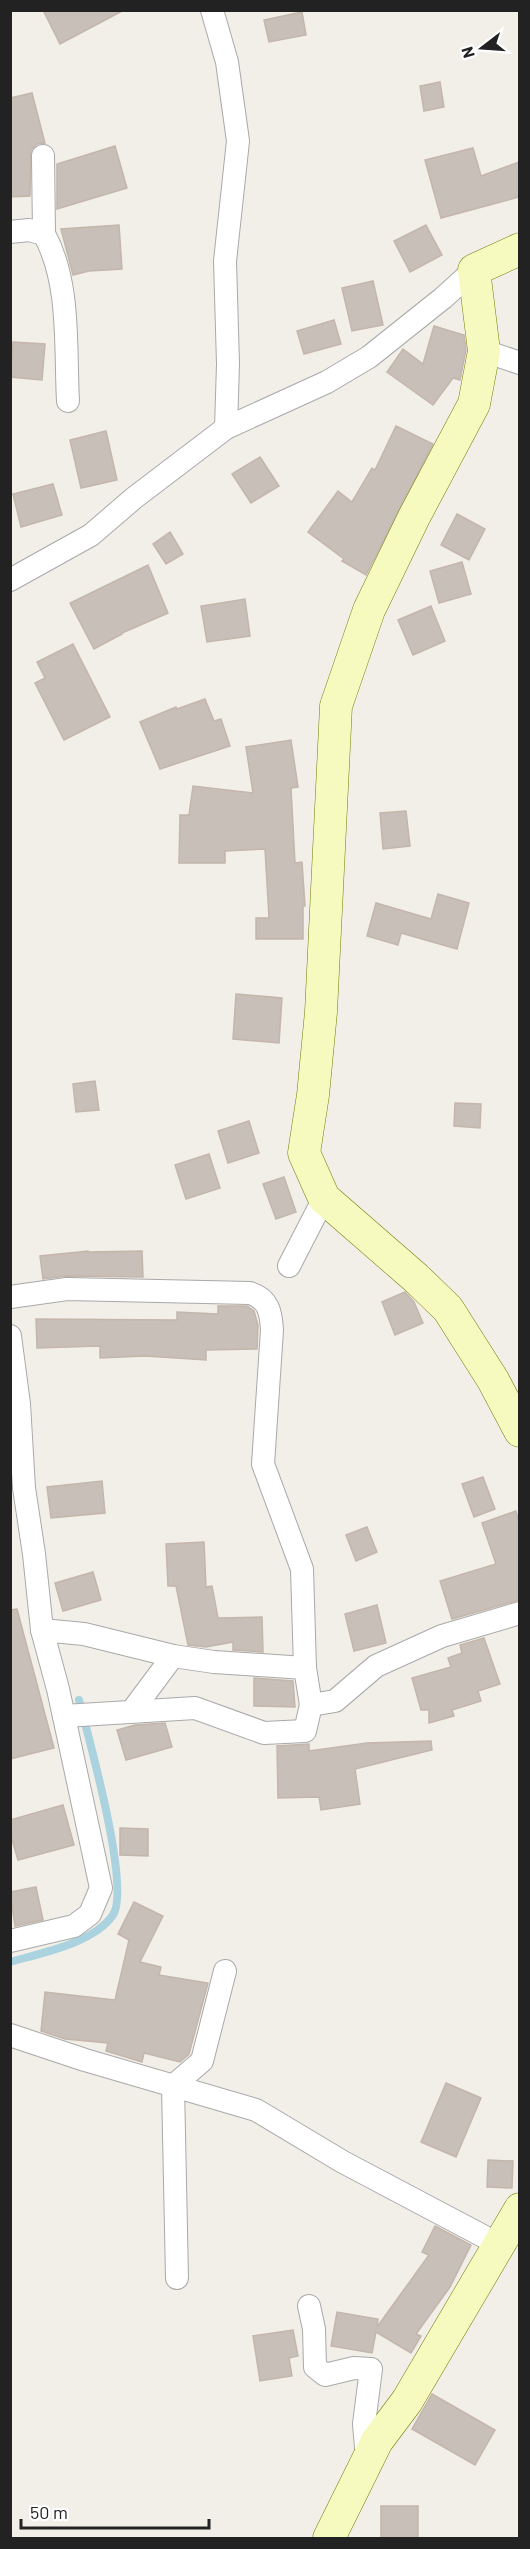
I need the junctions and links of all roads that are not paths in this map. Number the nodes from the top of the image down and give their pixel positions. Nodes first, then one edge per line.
1 (212, 10) edge
2 (43, 156) dead end
3 (10, 232) edge
4 (44, 234) junction
5 (519, 249) edge
6 (474, 270) junction
7 (484, 351) junction
8 (519, 363) edge
9 (68, 401) dead end
10 (226, 428) junction
11 (10, 580) edge
12 (324, 1198) junction
13 (289, 1266) dead end
14 (10, 1297) edge
15 (10, 1336) edge
16 (519, 1431) edge
17 (519, 1613) edge
18 (42, 1630) junction
19 (173, 1656) junction
20 (305, 1668) junction
21 (311, 1705) junction
22 (132, 1711) junction
23 (64, 1716) junction
24 (10, 1941) edge
25 (225, 1971) dead end
26 (10, 2035) edge
27 (173, 2086) junction
28 (519, 2209) edge
29 (500, 2245) junction
30 (177, 2278) dead end
31 (309, 2306) dead end
32 (367, 2461) junction
33 (329, 2538) edge

1 - 10 street
2 - 4 street
3 - 4 street
4 - 9 street
5 - 6 main road
6 - 7 main road
6 - 10 street
7 - 8 street
7 - 12 main road
10 - 11 street
12 - 13 street
12 - 16 main road
14 - 20 street
15 - 18 street
17 - 21 street
18 - 19 street
18 - 23 street
19 - 20 street
19 - 22 street
20 - 21 street
21 - 22 street
22 - 23 street
23 - 24 street
25 - 27 street
26 - 27 street
27 - 29 street
27 - 30 street
28 - 29 main road
29 - 32 main road
31 - 32 street
32 - 33 main road

